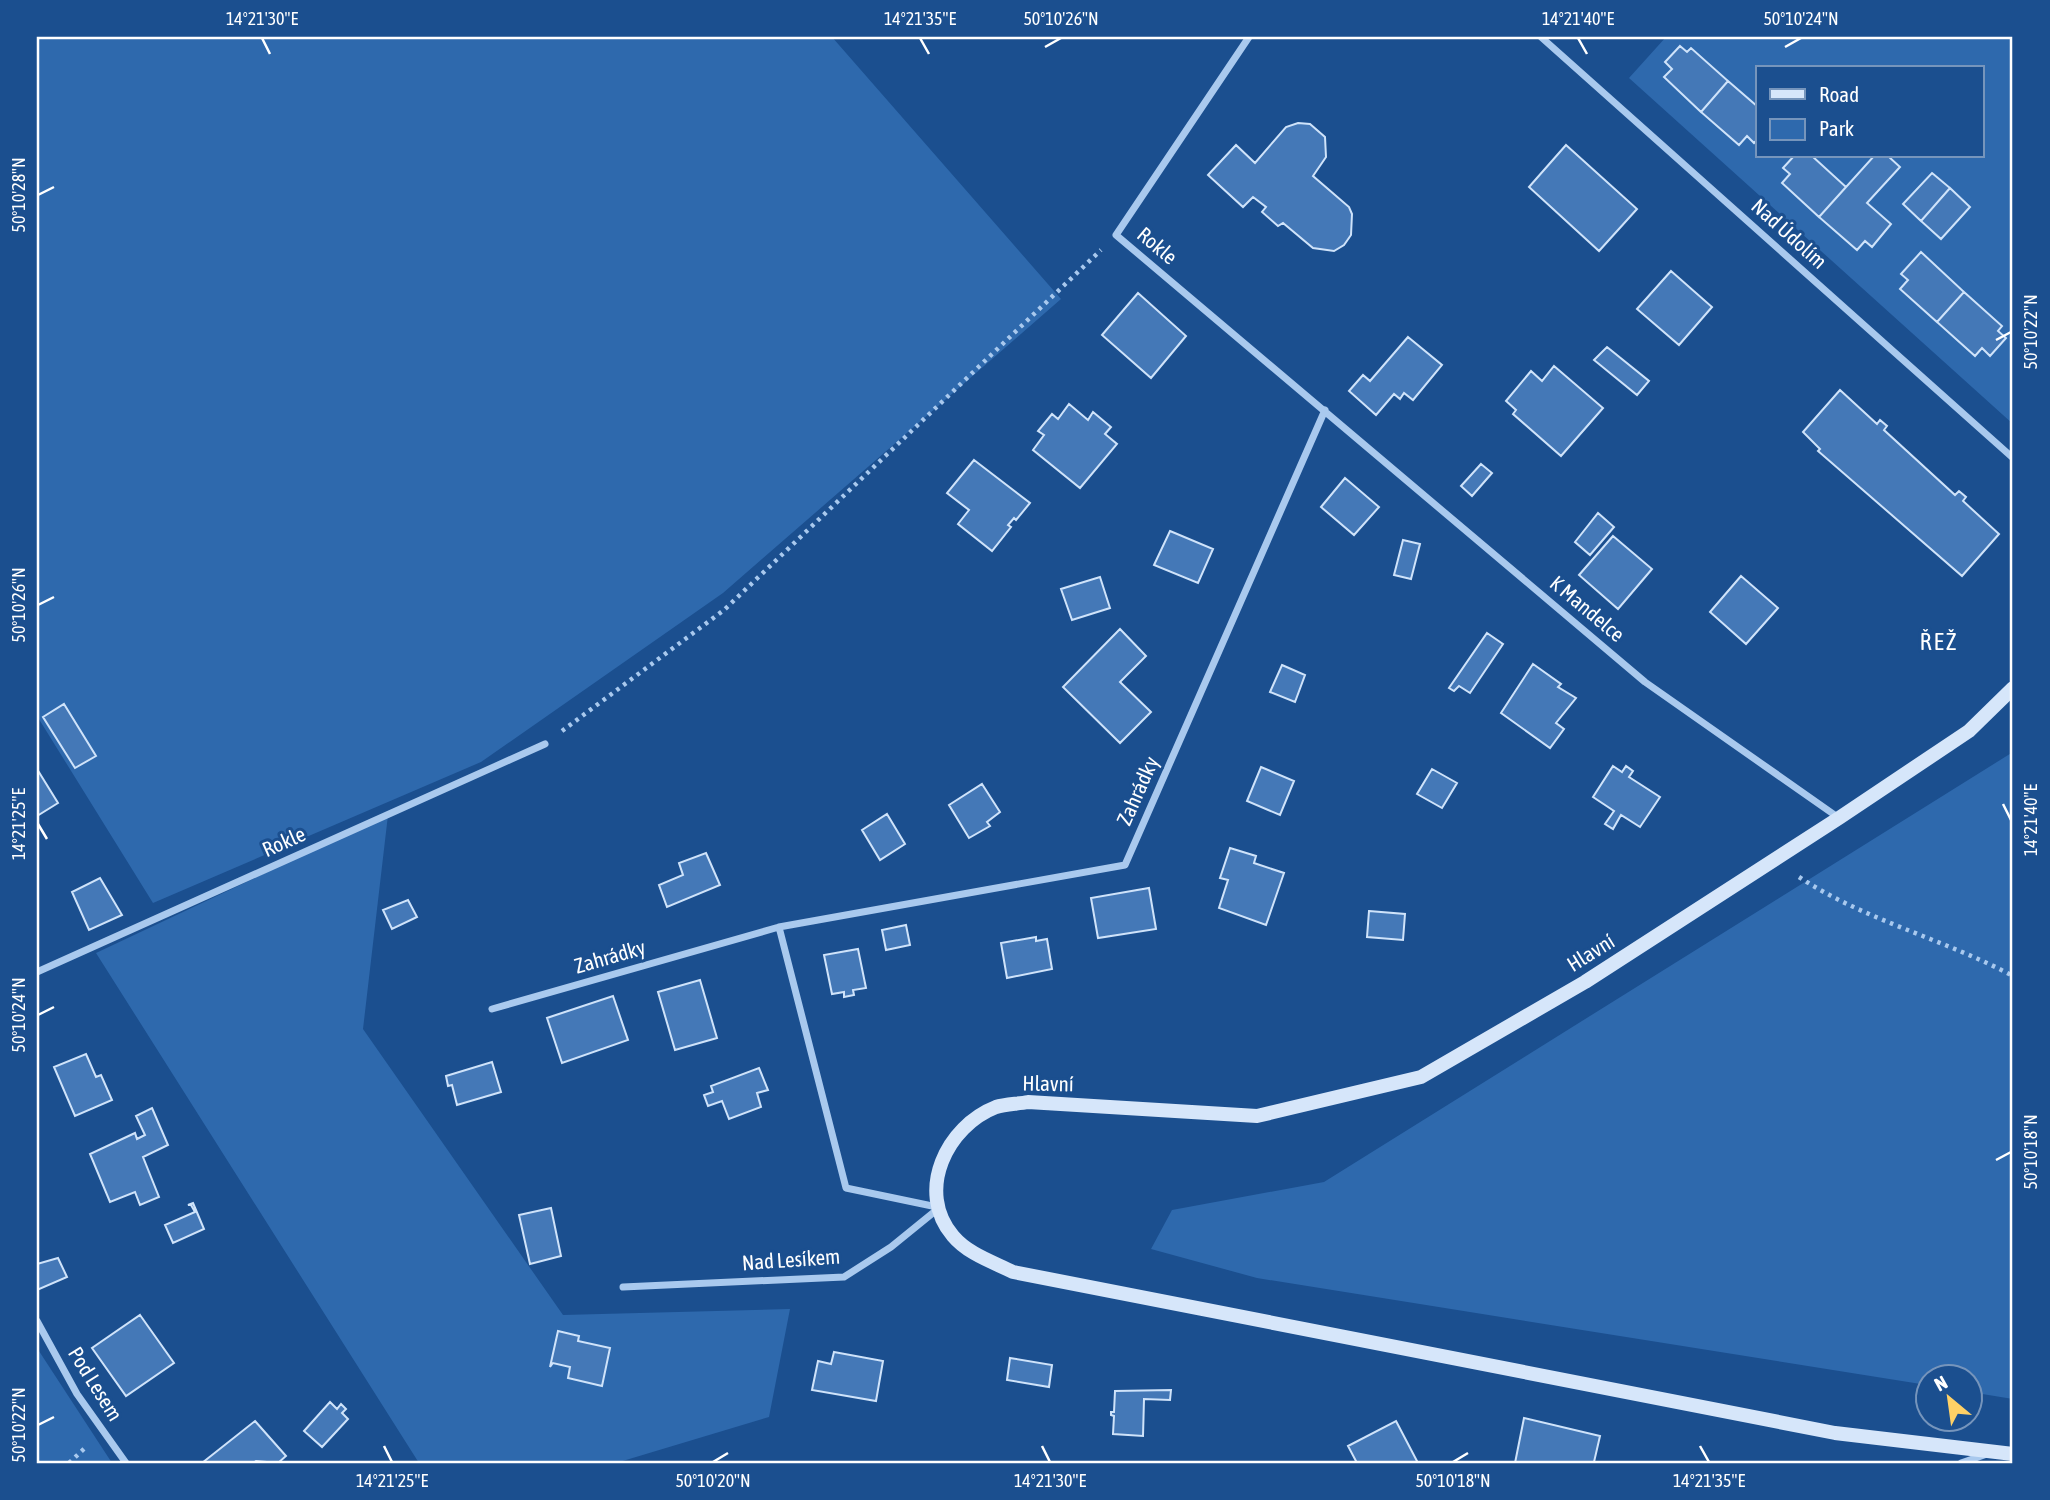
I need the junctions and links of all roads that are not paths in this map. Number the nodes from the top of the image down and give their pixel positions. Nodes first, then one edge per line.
1 (1249, 37) edge
2 (1541, 37) edge
3 (1325, 410) junction
4 (2013, 458) edge
5 (2013, 688) edge
6 (545, 744) road end
7 (1839, 818) junction
8 (779, 927) junction
9 (37, 972) edge
10 (492, 1009) dead end
11 (939, 1207) junction
12 (623, 1287) dead end
13 (37, 1321) edge
14 (1993, 1452) junction
15 (2013, 1454) edge
16 (126, 1463) edge
17 (1961, 1463) edge

1 - 3 street, Rokle
2 - 4 street, Nad Údolím
3 - 7 street, K Mandelce
3 - 8 street, Zahrádky
5 - 7 street, Hlavní
6 - 9 street, Rokle
7 - 11 street, Hlavní
8 - 10 street, Zahrádky
8 - 11 street
11 - 12 street, Nad Lesíkem
11 - 14 street, Hlavní
13 - 16 street, Pod Lesem
14 - 15 street, Hlavní
14 - 17 street

